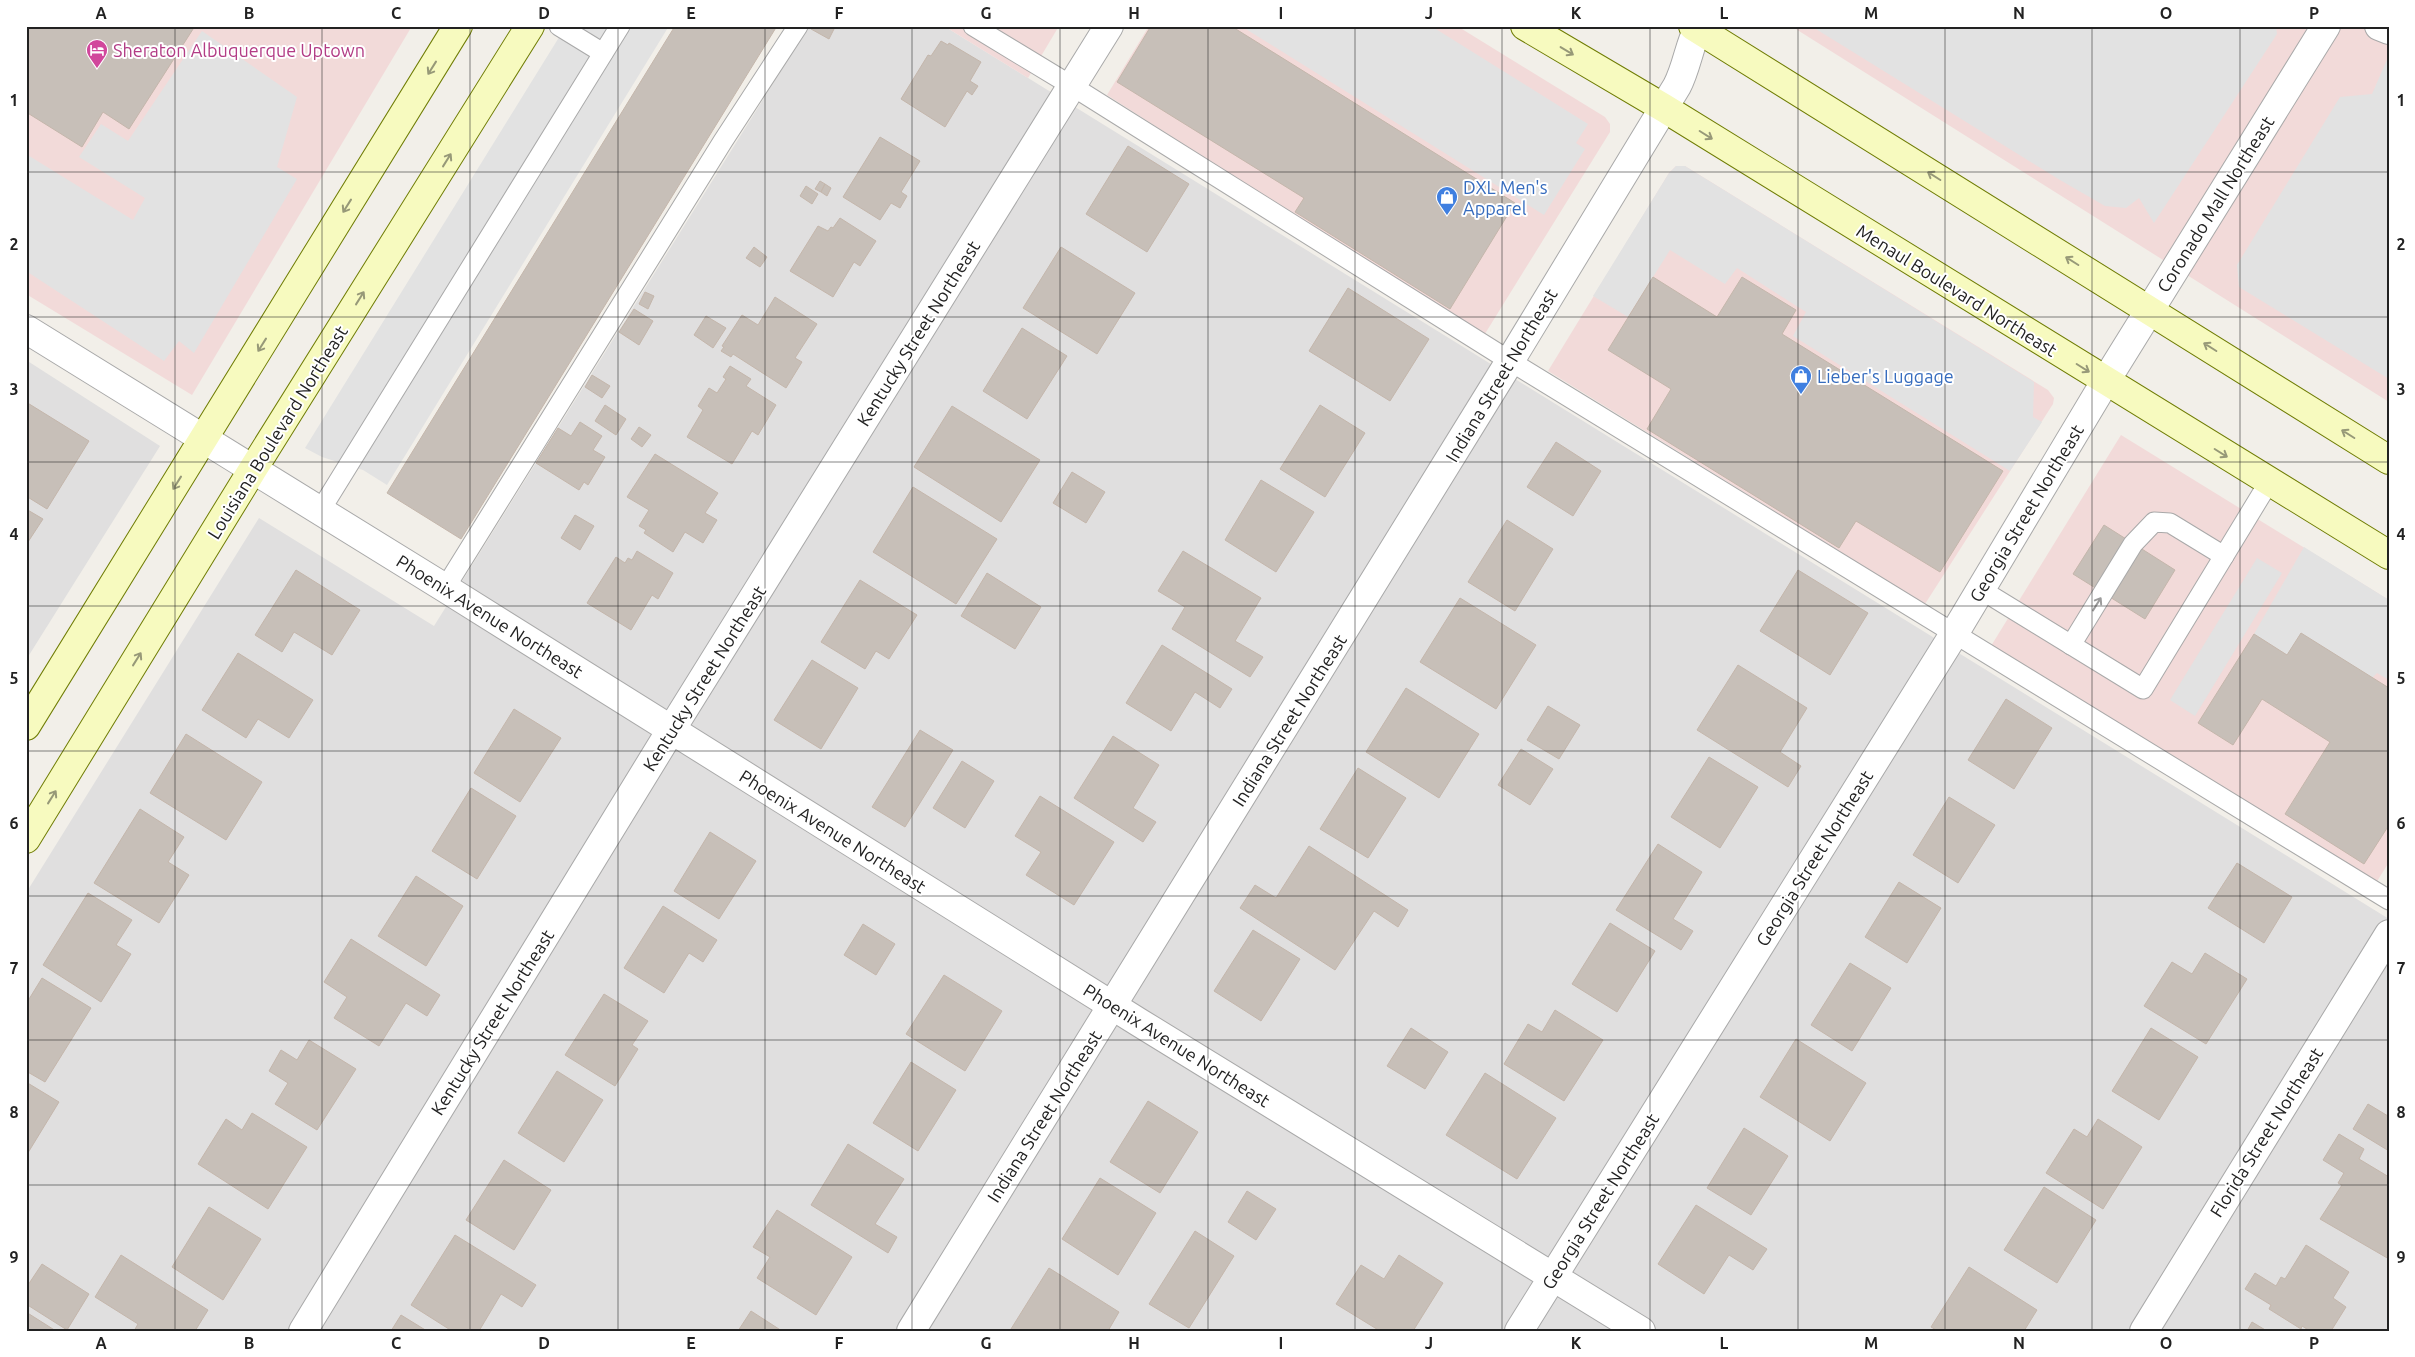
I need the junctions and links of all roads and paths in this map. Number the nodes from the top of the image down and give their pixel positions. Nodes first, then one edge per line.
1 (458, 26) edge
2 (530, 26) edge
3 (559, 26) edge
4 (620, 26) edge
5 (798, 26) edge
6 (973, 26) edge
7 (1109, 26) edge
8 (1525, 26) edge
9 (2326, 26) edge
10 (2379, 26) edge
11 (1697, 27) edge
12 (2389, 30) edge
13 (603, 53) junction
14 (1072, 86) junction
15 (1664, 108) junction
16 (2149, 309) junction
17 (26, 329) edge
18 (1510, 360) junction
19 (2105, 382) junction
20 (205, 439) junction
21 (2389, 460) edge
22 (253, 469) junction
23 (2269, 482) junction
24 (320, 511) junction
25 (2389, 555) edge
26 (2224, 556) junction
27 (445, 588) junction
28 (1980, 589) junction
29 (1954, 634) junction
30 (2071, 645) junction
31 (26, 726) edge
32 (671, 730) junction
33 (26, 839) edge
34 (2389, 900) edge
35 (2389, 934) edge
36 (1113, 1006) junction
37 (1553, 1277) junction
38 (303, 1331) edge
39 (911, 1331) edge
40 (1520, 1331) edge
41 (1641, 1331) edge
42 (2144, 1331) edge

1 -> 20 main road
22 -> 2 main road, Louisiana Boulevard Northeast
3 - 13 lane
4 - 13 lane
5 - 27 lane
6 - 14 lane
7 - 14 street, Kentucky Street Northeast
8 -> 15 main road, Menaul Boulevard Northeast
9 - 16 street, Coronado Mall Northeast
10 - 12 street
11 - 15 street
16 -> 11 main road
13 - 24 lane
14 - 18 lane
14 - 32 street, Kentucky Street Northeast
15 - 18 street, Indiana Street Northeast
15 -> 19 main road, Menaul Boulevard Northeast
16 - 19 street, Coronado Mall Northeast
21 -> 16 main road
17 - 20 street, Phoenix Avenue Northeast
18 - 29 lane
18 - 36 street, Indiana Street Northeast
19 -> 23 main road, Menaul Boulevard Northeast
19 - 28 street, Georgia Street Northeast
20 - 22 street, Phoenix Avenue Northeast
20 -> 31 main road
22 - 24 street, Phoenix Avenue Northeast
33 -> 22 main road, Louisiana Boulevard Northeast
23 - 25 main road, Menaul Boulevard Northeast
23 - 26 lane
24 - 27 street, Phoenix Avenue Northeast
30 -> 26 lane
26 - 30 lane
27 - 32 street, Phoenix Avenue Northeast
28 - 29 street, Georgia Street Northeast
28 - 30 lane
29 - 34 lane
29 - 37 street, Georgia Street Northeast
32 - 36 street, Phoenix Avenue Northeast
32 - 38 street, Kentucky Street Northeast
35 - 42 street, Florida Street Northeast
36 - 37 street, Phoenix Avenue Northeast
36 - 39 street, Indiana Street Northeast
37 - 40 street, Georgia Street Northeast
37 - 41 street, Phoenix Avenue Northeast

